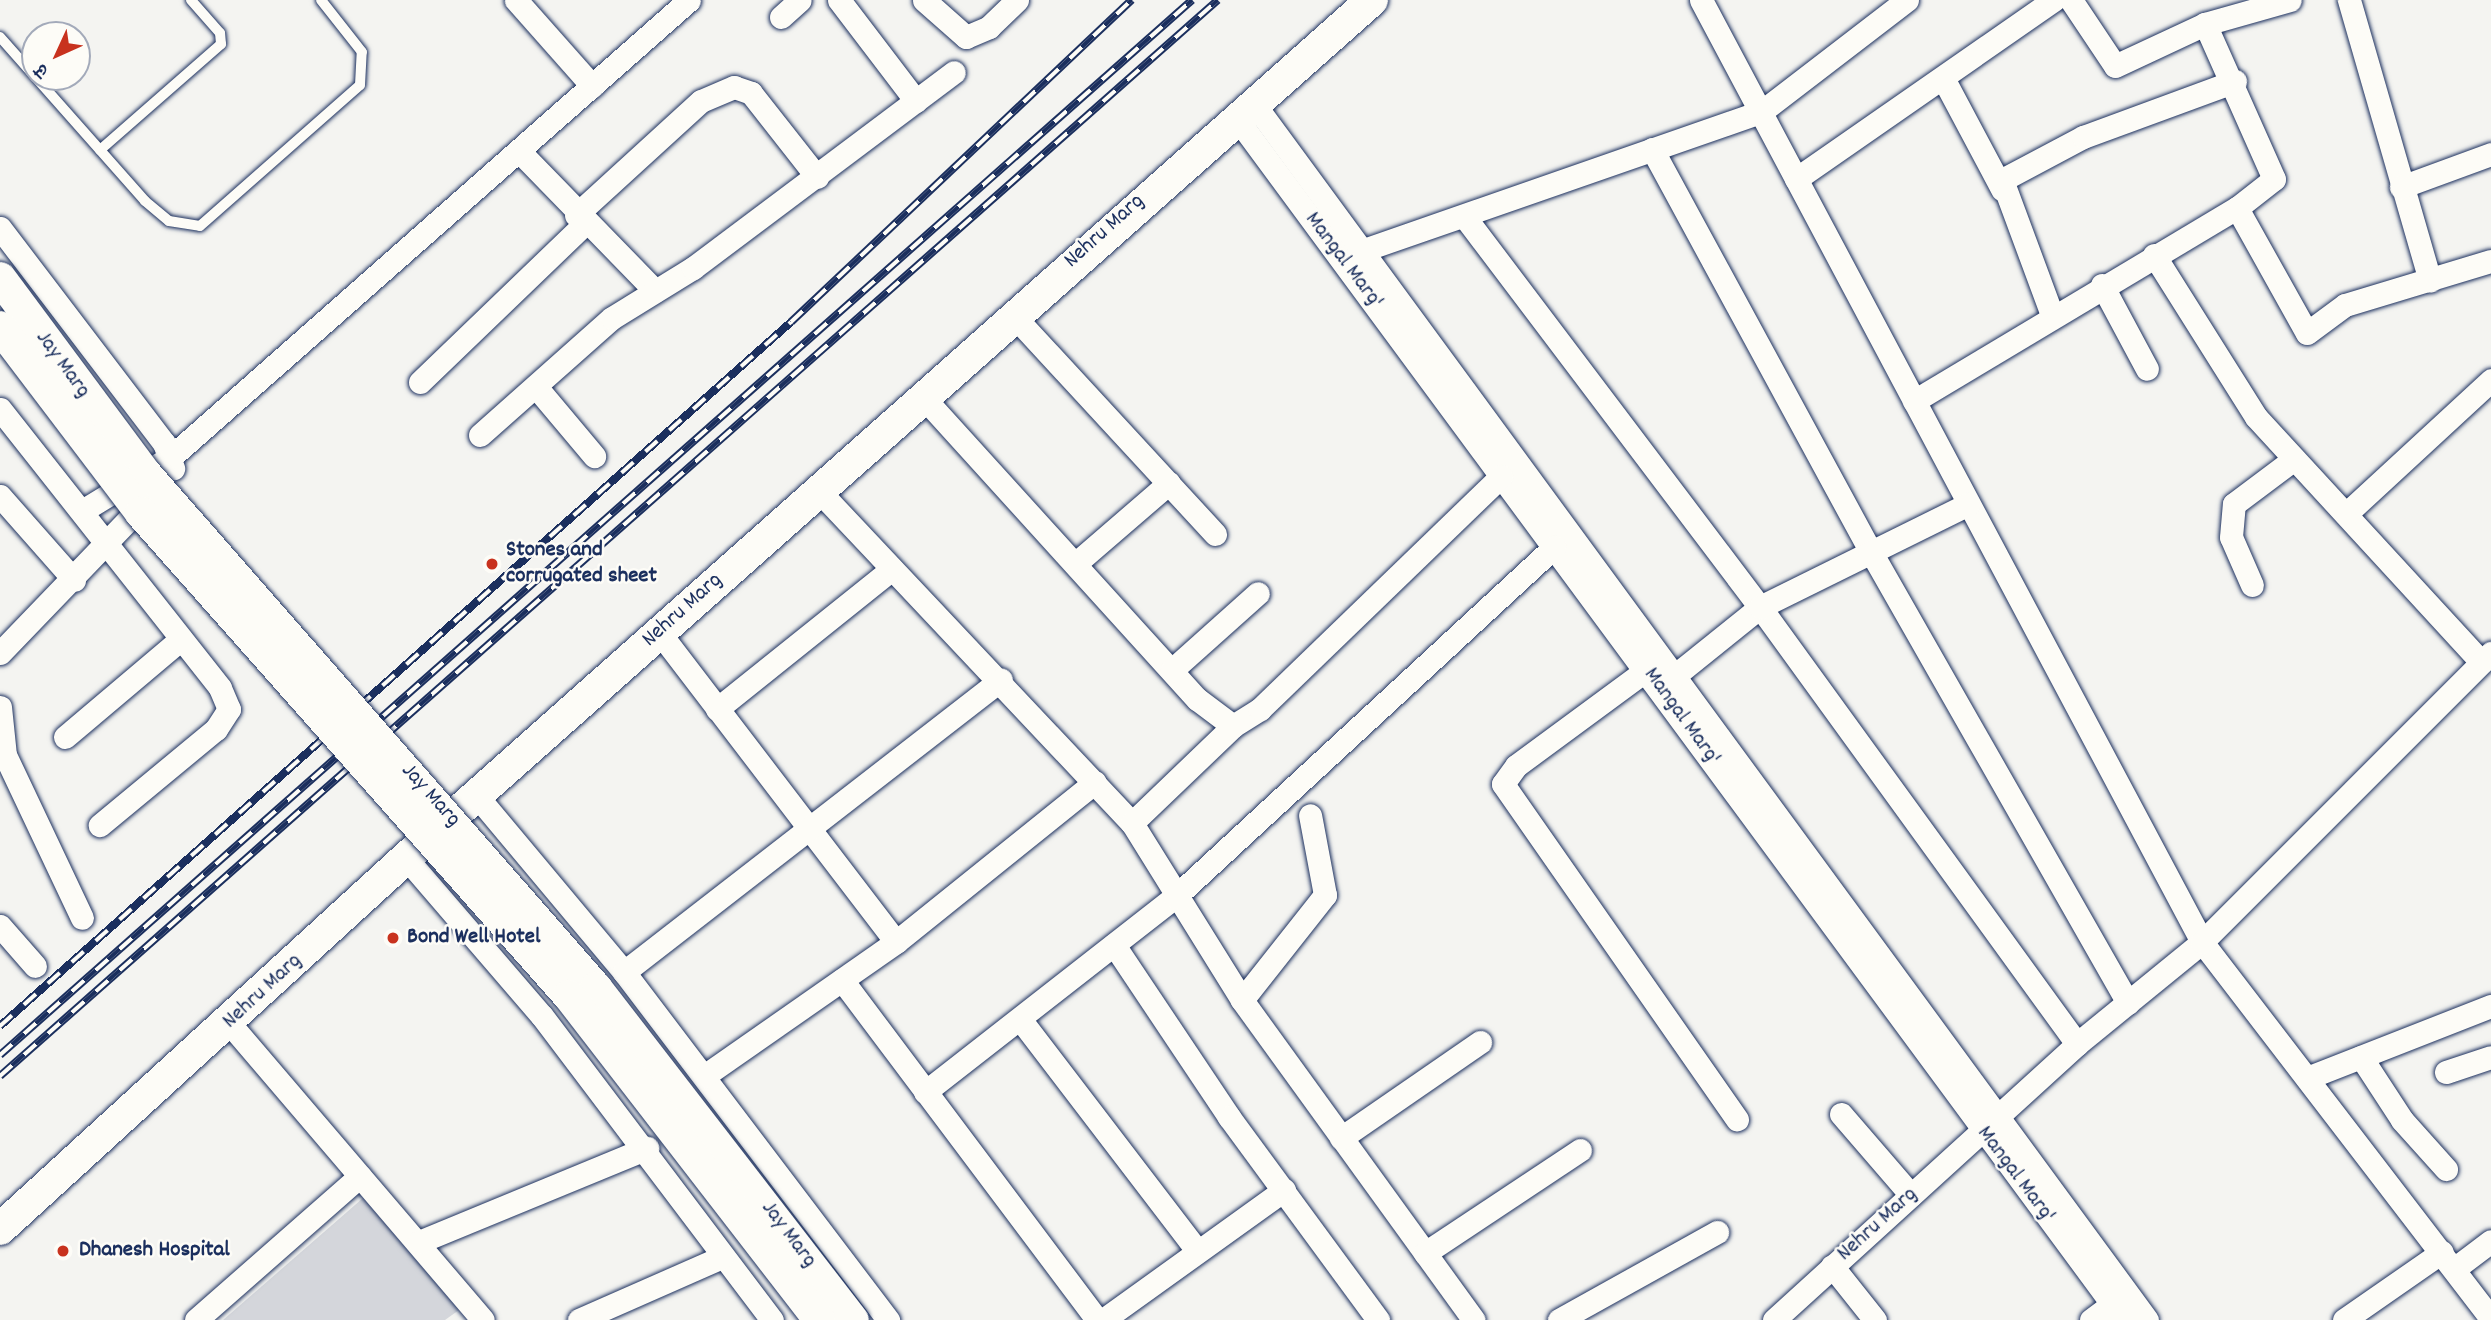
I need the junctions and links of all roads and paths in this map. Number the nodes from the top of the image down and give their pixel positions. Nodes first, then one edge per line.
1 (191, 0) edge
2 (321, 0) edge
3 (689, 0) edge
4 (800, 0) edge
5 (839, 0) edge
6 (924, 0) edge
7 (1017, 0) edge
8 (1372, 0) edge
9 (1701, 0) edge
10 (1907, 0) edge
11 (2054, 0) edge
12 (2071, 0) edge
13 (2288, 0) edge
14 (2348, 0) edge
15 (522, 2) edge
16 (781, 17) dead end
17 (2205, 24) junction
18 (0, 37) edge
19 (954, 72) dead end
20 (1942, 78) junction
21 (2235, 81) junction
22 (592, 86) junction
23 (916, 102) junction
24 (1243, 109) junction
25 (1760, 112) junction
26 (1652, 149) junction
27 (100, 150) junction
28 (519, 151) junction
29 (2491, 154) edge
30 (817, 177) junction
31 (1796, 179) junction
32 (2401, 187) junction
33 (2002, 189) junction
34 (2237, 208) junction
35 (1464, 216) junction
36 (580, 219) junction
37 (0, 228) edge
38 (1361, 251) junction
39 (2154, 255) junction
40 (2491, 261) edge
41 (0, 278) edge
42 (2430, 281) junction
43 (2102, 285) junction
44 (655, 291) junction
45 (1013, 315) junction
46 (2052, 315) junction
47 (0, 327) edge
48 (2147, 369) dead end
49 (2491, 380) edge
50 (420, 382) dead end
51 (537, 388) junction
52 (923, 397) junction
53 (1914, 401) junction
54 (0, 409) edge
55 (480, 435) dead end
56 (172, 456) junction
57 (594, 456) dead end
58 (2294, 459) junction
59 (1501, 475) junction
60 (1169, 484) junction
61 (818, 490) junction
62 (0, 496) edge
63 (1968, 503) junction
64 (82, 511) junction
65 (2347, 513) junction
66 (1215, 534) dead end
67 (108, 546) junction
68 (1554, 547) junction
69 (1871, 552) junction
70 (1075, 564) junction
71 (892, 569) junction
72 (74, 580) junction
73 (2252, 585) dead end
74 (1258, 593) dead end
75 (1760, 607) junction
76 (659, 632) junction
77 (181, 639) junction
78 (0, 653) edge
79 (2486, 658) edge
80 (1172, 670) junction
81 (1660, 673) junction
82 (1001, 680) junction
83 (0, 707) edge
84 (718, 709) junction
85 (1233, 726) junction
86 (65, 737) dead end
87 (1095, 782) junction
88 (9, 787) edge
89 (476, 795) junction
90 (1310, 816) dead end
91 (1132, 823) junction
92 (100, 825) dead end
93 (809, 829) junction
94 (406, 858) junction
95 (1175, 897) junction
96 (82, 918) dead end
97 (0, 926) edge
98 (896, 942) junction
99 (2202, 942) junction
100 (1114, 945) junction
101 (35, 966) dead end
102 (624, 972) junction
103 (842, 980) junction
104 (1242, 1000) junction
105 (2128, 1003) junction
106 (2491, 1006) edge
107 (1020, 1019) junction
108 (230, 1024) junction
109 (1480, 1042) dead end
110 (2077, 1044) junction
111 (2361, 1056) junction
112 (2491, 1057) edge
113 (2446, 1073) dead end
114 (704, 1076) junction
115 (2307, 1078) junction
116 (925, 1092) junction
117 (1841, 1114) dead end
118 (1737, 1120) dead end
119 (1988, 1124) junction
120 (1341, 1138) junction
121 (647, 1148) junction
122 (1580, 1150) dead end
123 (2446, 1169) dead end
124 (360, 1176) junction
125 (1284, 1190) junction
126 (1911, 1195) junction
127 (0, 1229) edge
128 (1717, 1232) dead end
129 (2491, 1241) edge
130 (419, 1242) junction
131 (1195, 1248) junction
132 (1425, 1253) junction
133 (722, 1257) junction
134 (2448, 1260) junction
135 (1832, 1266) junction
136 (2118, 1312) edge
137 (473, 1317) edge
138 (769, 1319) edge
139 (2491, 1319) edge
140 (196, 1320) edge
141 (579, 1320) edge
142 (819, 1320) edge
143 (853, 1320) edge
144 (888, 1320) edge
145 (1097, 1320) edge
146 (1102, 1320) edge
147 (1378, 1320) edge
148 (1474, 1320) edge
149 (1559, 1320) edge
150 (1774, 1320) edge
151 (1875, 1320) edge
152 (2091, 1320) edge
153 (2147, 1320) edge
154 (2344, 1320) edge

1 - 27 lane
2 - 27 lane
3 - 22 street
4 - 16 street
5 - 23 street
6 - 7 street
8 - 24 main road, Nehru Marg
9 - 25 street
10 - 25 street
11 - 20 street
12 - 17 street
13 - 17 street
14 - 32 street
15 - 22 street
17 - 21 street
18 - 27 lane
19 - 23 street
20 - 31 street
20 - 33 street
21 - 33 street
21 - 34 street
22 - 28 street
23 - 30 street
24 - 38 street
24 - 45 main road, Nehru Marg
24 - 59 street, Mangal Marg'
25 - 26 street
25 - 31 street
26 - 35 street
26 - 69 street
28 - 36 street
28 - 56 street
29 - 32 street
30 - 36 street
30 - 44 street
31 - 53 street
32 - 42 street
33 - 46 street
34 - 39 street
34 - 42 street
35 - 38 street
35 - 75 street
36 - 44 street
36 - 50 street
37 - 56 street
38 - 81 street
39 - 43 street
39 - 58 street
40 - 42 street
41 - 143 main road, Jay Marg, bridge
43 - 46 street
43 - 48 street
44 - 51 street
45 - 52 main road, Nehru Marg
45 - 60 street
46 - 53 street
47 - 142 main road, Jay Marg, bridge
49 - 65 street
51 - 55 street
51 - 57 street
52 - 61 main road, Nehru Marg
52 - 70 street
53 - 63 street
54 - 64 street
56 - 64 street
56 - 67 street
58 - 65 street
58 - 73 street
59 - 68 street, Mangal Marg'
59 - 85 street
60 - 66 street
60 - 70 street
61 - 71 street
61 - 76 main road, Nehru Marg
62 - 72 street
63 - 69 street
63 - 99 street
64 - 67 street
65 - 79 street
67 - 72 street
67 - 77 street
68 - 81 street, Mangal Marg'
68 - 95 street
69 - 75 street
69 - 105 street
70 - 80 street
71 - 82 street
71 - 84 street
72 - 78 street
74 - 80 street
75 - 81 street
75 - 110 street
76 - 84 street
76 - 89 main road, Nehru Marg
77 - 86 street
77 - 92 street
79 - 99 street, Nehru Marg
80 - 85 street
81 - 118 street
81 - 119 street, Mangal Marg'
82 - 87 street
82 - 93 street
83 - 88 street
84 - 93 street
85 - 91 street
87 - 91 street
87 - 98 street
88 - 96 street
89 - 94 main road, Nehru Marg
89 - 102 street
90 - 104 street
91 - 95 street
93 - 98 street
93 - 102 street
94 - 108 main road, Nehru Marg
94 - 121 street
95 - 100 street
95 - 104 street
97 - 101 street
98 - 103 street
99 - 105 street, Nehru Marg
99 - 115 street
100 - 107 street
100 - 125 street
102 - 114 street
103 - 114 street
103 - 116 street
104 - 120 street
105 - 110 street, Nehru Marg
106 - 111 street
107 - 116 street
107 - 131 street
108 - 124 street
108 - 127 main road, Nehru Marg
109 - 120 street
110 - 119 street, Nehru Marg
111 - 115 street
111 - 123 street
112 - 113 street
114 - 144 street
115 - 134 street
116 - 145 street
117 - 126 street
119 - 126 street, Nehru Marg
119 - 136 street, Mangal Marg'
119 - 153 street
120 - 132 street
121 - 130 street
121 - 133 street
122 - 132 street
124 - 130 street
124 - 140 street
125 - 131 street
125 - 147 street
126 - 135 street, Nehru Marg
128 - 149 street
129 - 134 street
130 - 137 street
131 - 146 street
132 - 148 street
133 - 138 street
133 - 141 street
134 - 139 street
134 - 154 street
135 - 150 street, Nehru Marg
135 - 151 street
136 - 152 street

